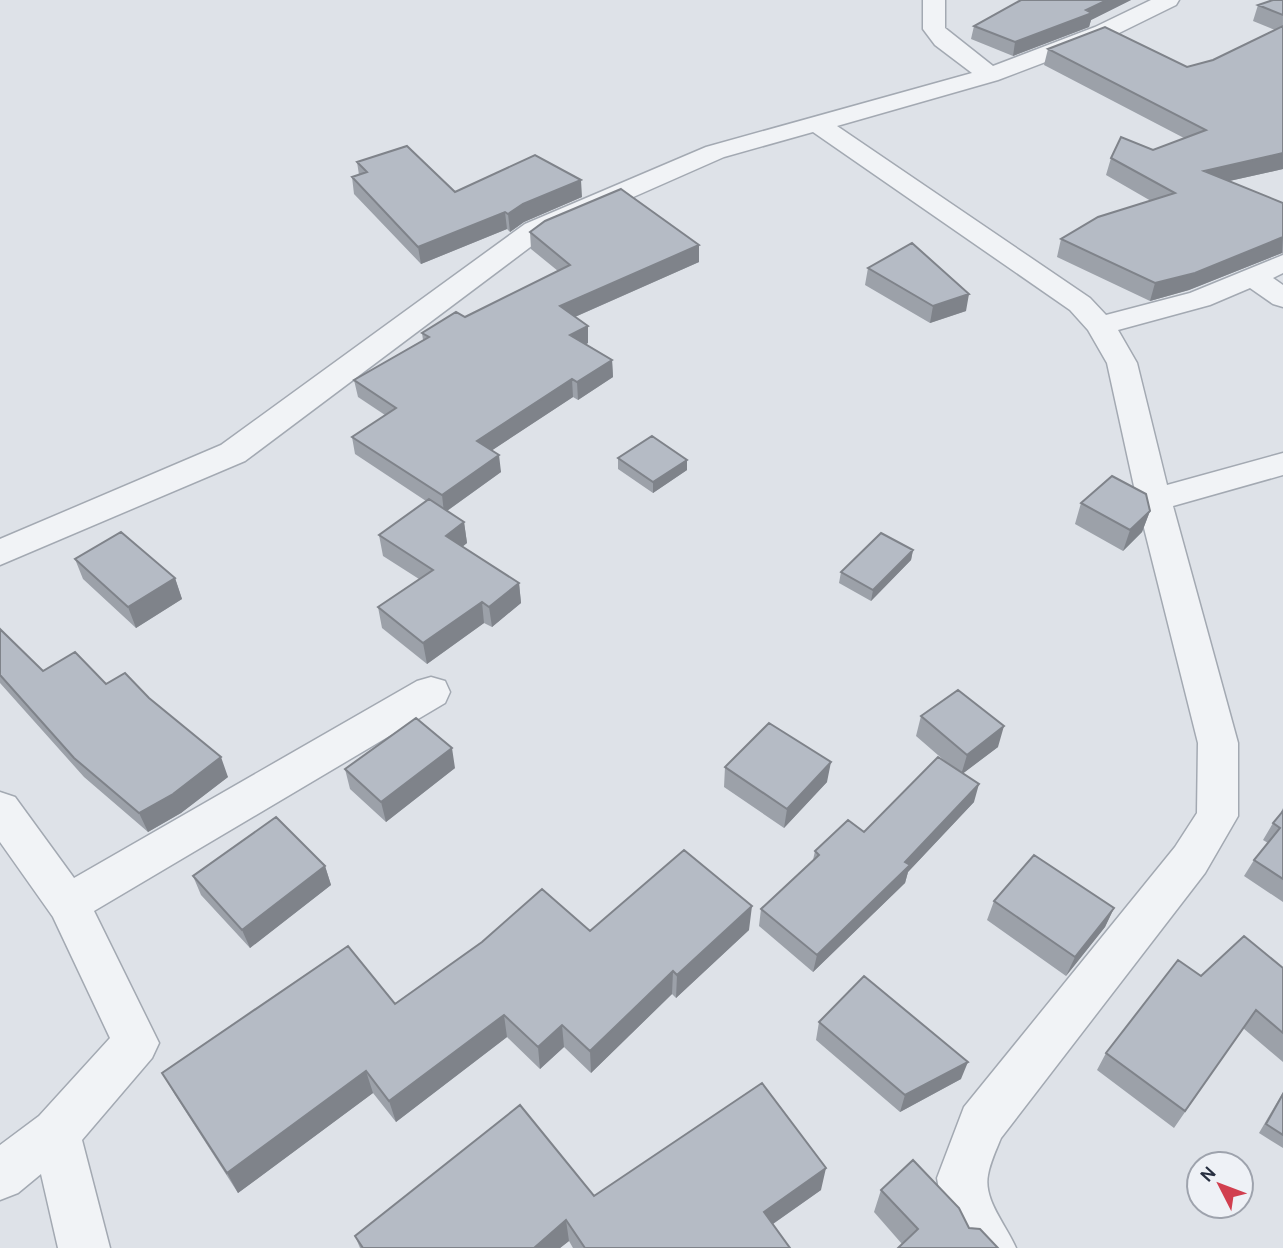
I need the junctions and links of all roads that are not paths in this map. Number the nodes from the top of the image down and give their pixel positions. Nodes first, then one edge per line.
1 (934, 0) edge
2 (1168, 0) edge
3 (990, 75) junction
4 (816, 123) junction
5 (1283, 263) edge
6 (1252, 276) junction
7 (1283, 298) edge
8 (1100, 326) junction
9 (1283, 464) edge
10 (1154, 500) junction
11 (0, 554) edge
12 (430, 692) dead end
13 (0, 809) edge
14 (68, 904) junction
15 (56, 1133) junction
16 (0, 1175) edge
17 (84, 1248) edge
18 (990, 1248) edge

1 - 3 street
2 - 3 street
3 - 4 street
4 - 8 street
4 - 11 street
5 - 6 street
6 - 7 street
6 - 8 street
8 - 10 street
9 - 10 street
10 - 18 street
12 - 14 street
13 - 14 street
14 - 15 street
15 - 16 street
15 - 17 street

